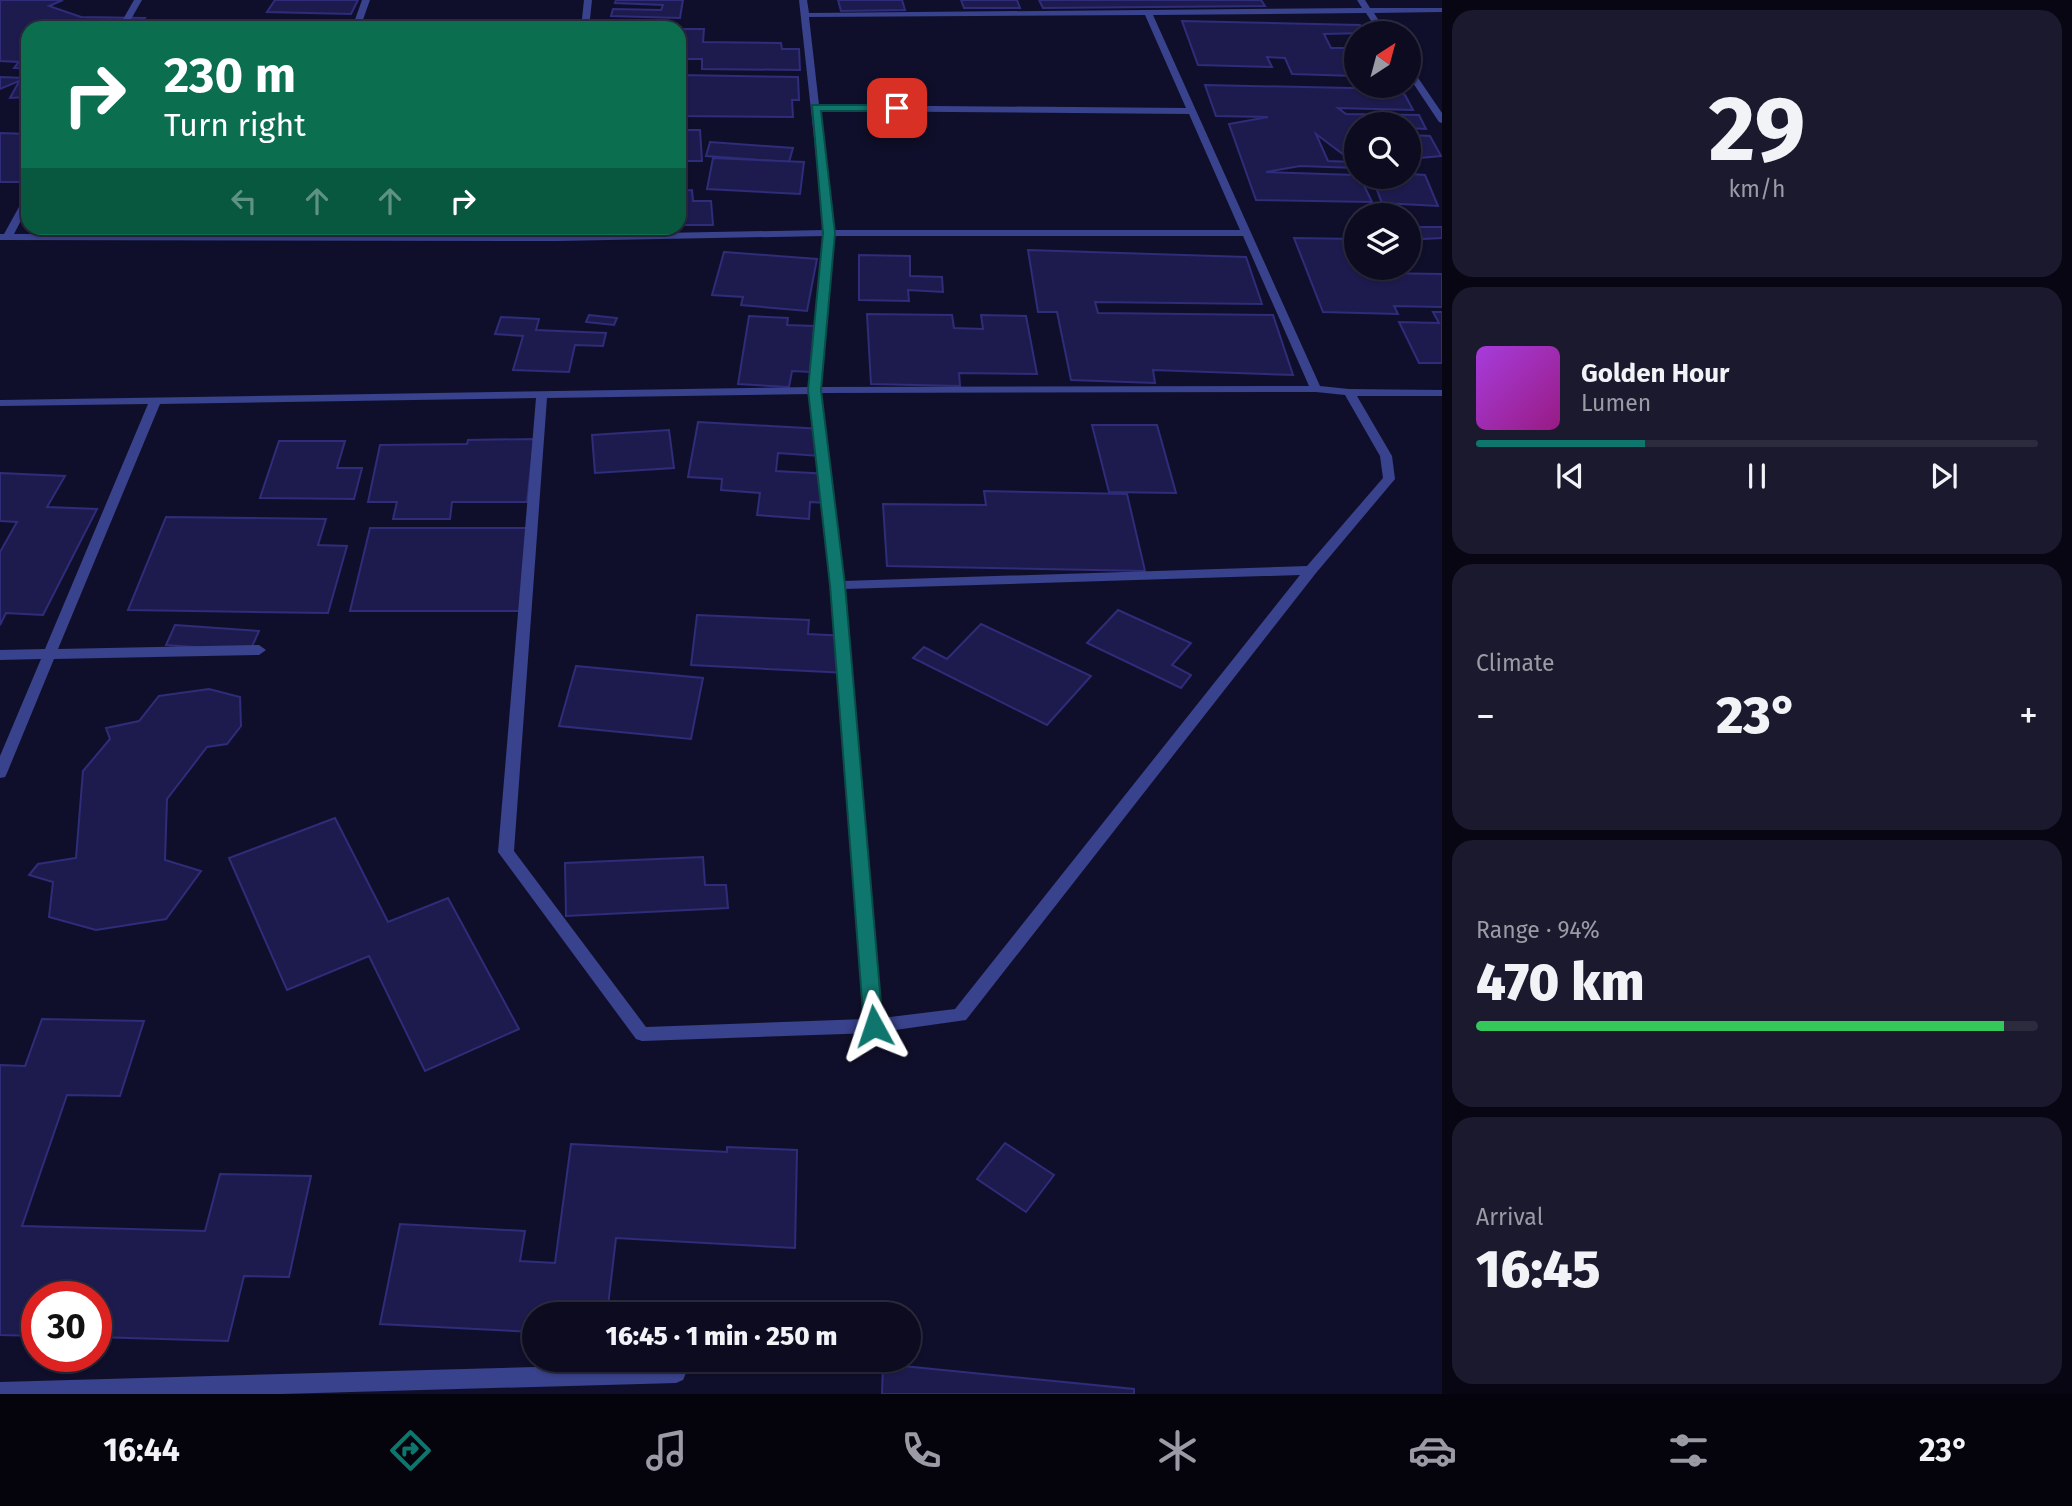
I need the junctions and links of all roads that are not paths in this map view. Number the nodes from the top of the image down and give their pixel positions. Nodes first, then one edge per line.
1 (138, 0) edge
2 (366, 0) edge
3 (588, 0) edge
4 (803, 0) edge
5 (1361, 0) edge
6 (1368, 10) junction
7 (1442, 10) edge
8 (1147, 12) junction
9 (806, 15) junction
10 (126, 21) edge
11 (358, 21) edge
12 (585, 21) edge
13 (1375, 21) edge
14 (1421, 89) edge
15 (816, 108) junction
16 (1193, 111) junction
17 (1442, 120) edge
18 (21, 209) edge
19 (686, 233) edge
20 (829, 233) junction
21 (1248, 233) junction
22 (280, 235) edge
23 (464, 235) edge
24 (3, 237) edge
25 (279, 239) junction
26 (1316, 389) junction
27 (814, 390) junction
28 (1349, 393) junction
29 (1442, 393) edge
30 (542, 394) junction
31 (155, 401) junction
32 (0, 403) edge
33 (1311, 570) junction
34 (837, 585) junction
35 (259, 650) dead end
36 (51, 654) junction
37 (0, 655) edge
38 (0, 773) edge
39 (874, 1026) junction
40 (676, 1373) dead end
41 (0, 1392) edge

1 - 10 street
2 - 11 street
3 - 12 street
4 - 9 street
5 - 6 street
6 - 7 street
6 - 8 street
6 - 13 street
8 - 9 street
8 - 16 street
9 - 15 street
14 - 17 street
15 - 16 street
15 - 20 street
16 - 21 street
18 - 24 street
19 - 20 street
20 - 21 street
20 - 27 street
21 - 26 street
22 - 25 street
23 - 25 street
24 - 25 street
26 - 27 street
26 - 28 street
27 - 30 street
27 - 34 street
28 - 29 street
28 - 33 street
30 - 31 street
30 - 39 street
31 - 32 street
31 - 36 street
33 - 34 street
33 - 39 street
34 - 39 street
35 - 36 street
36 - 37 street
36 - 38 street
40 - 41 street

